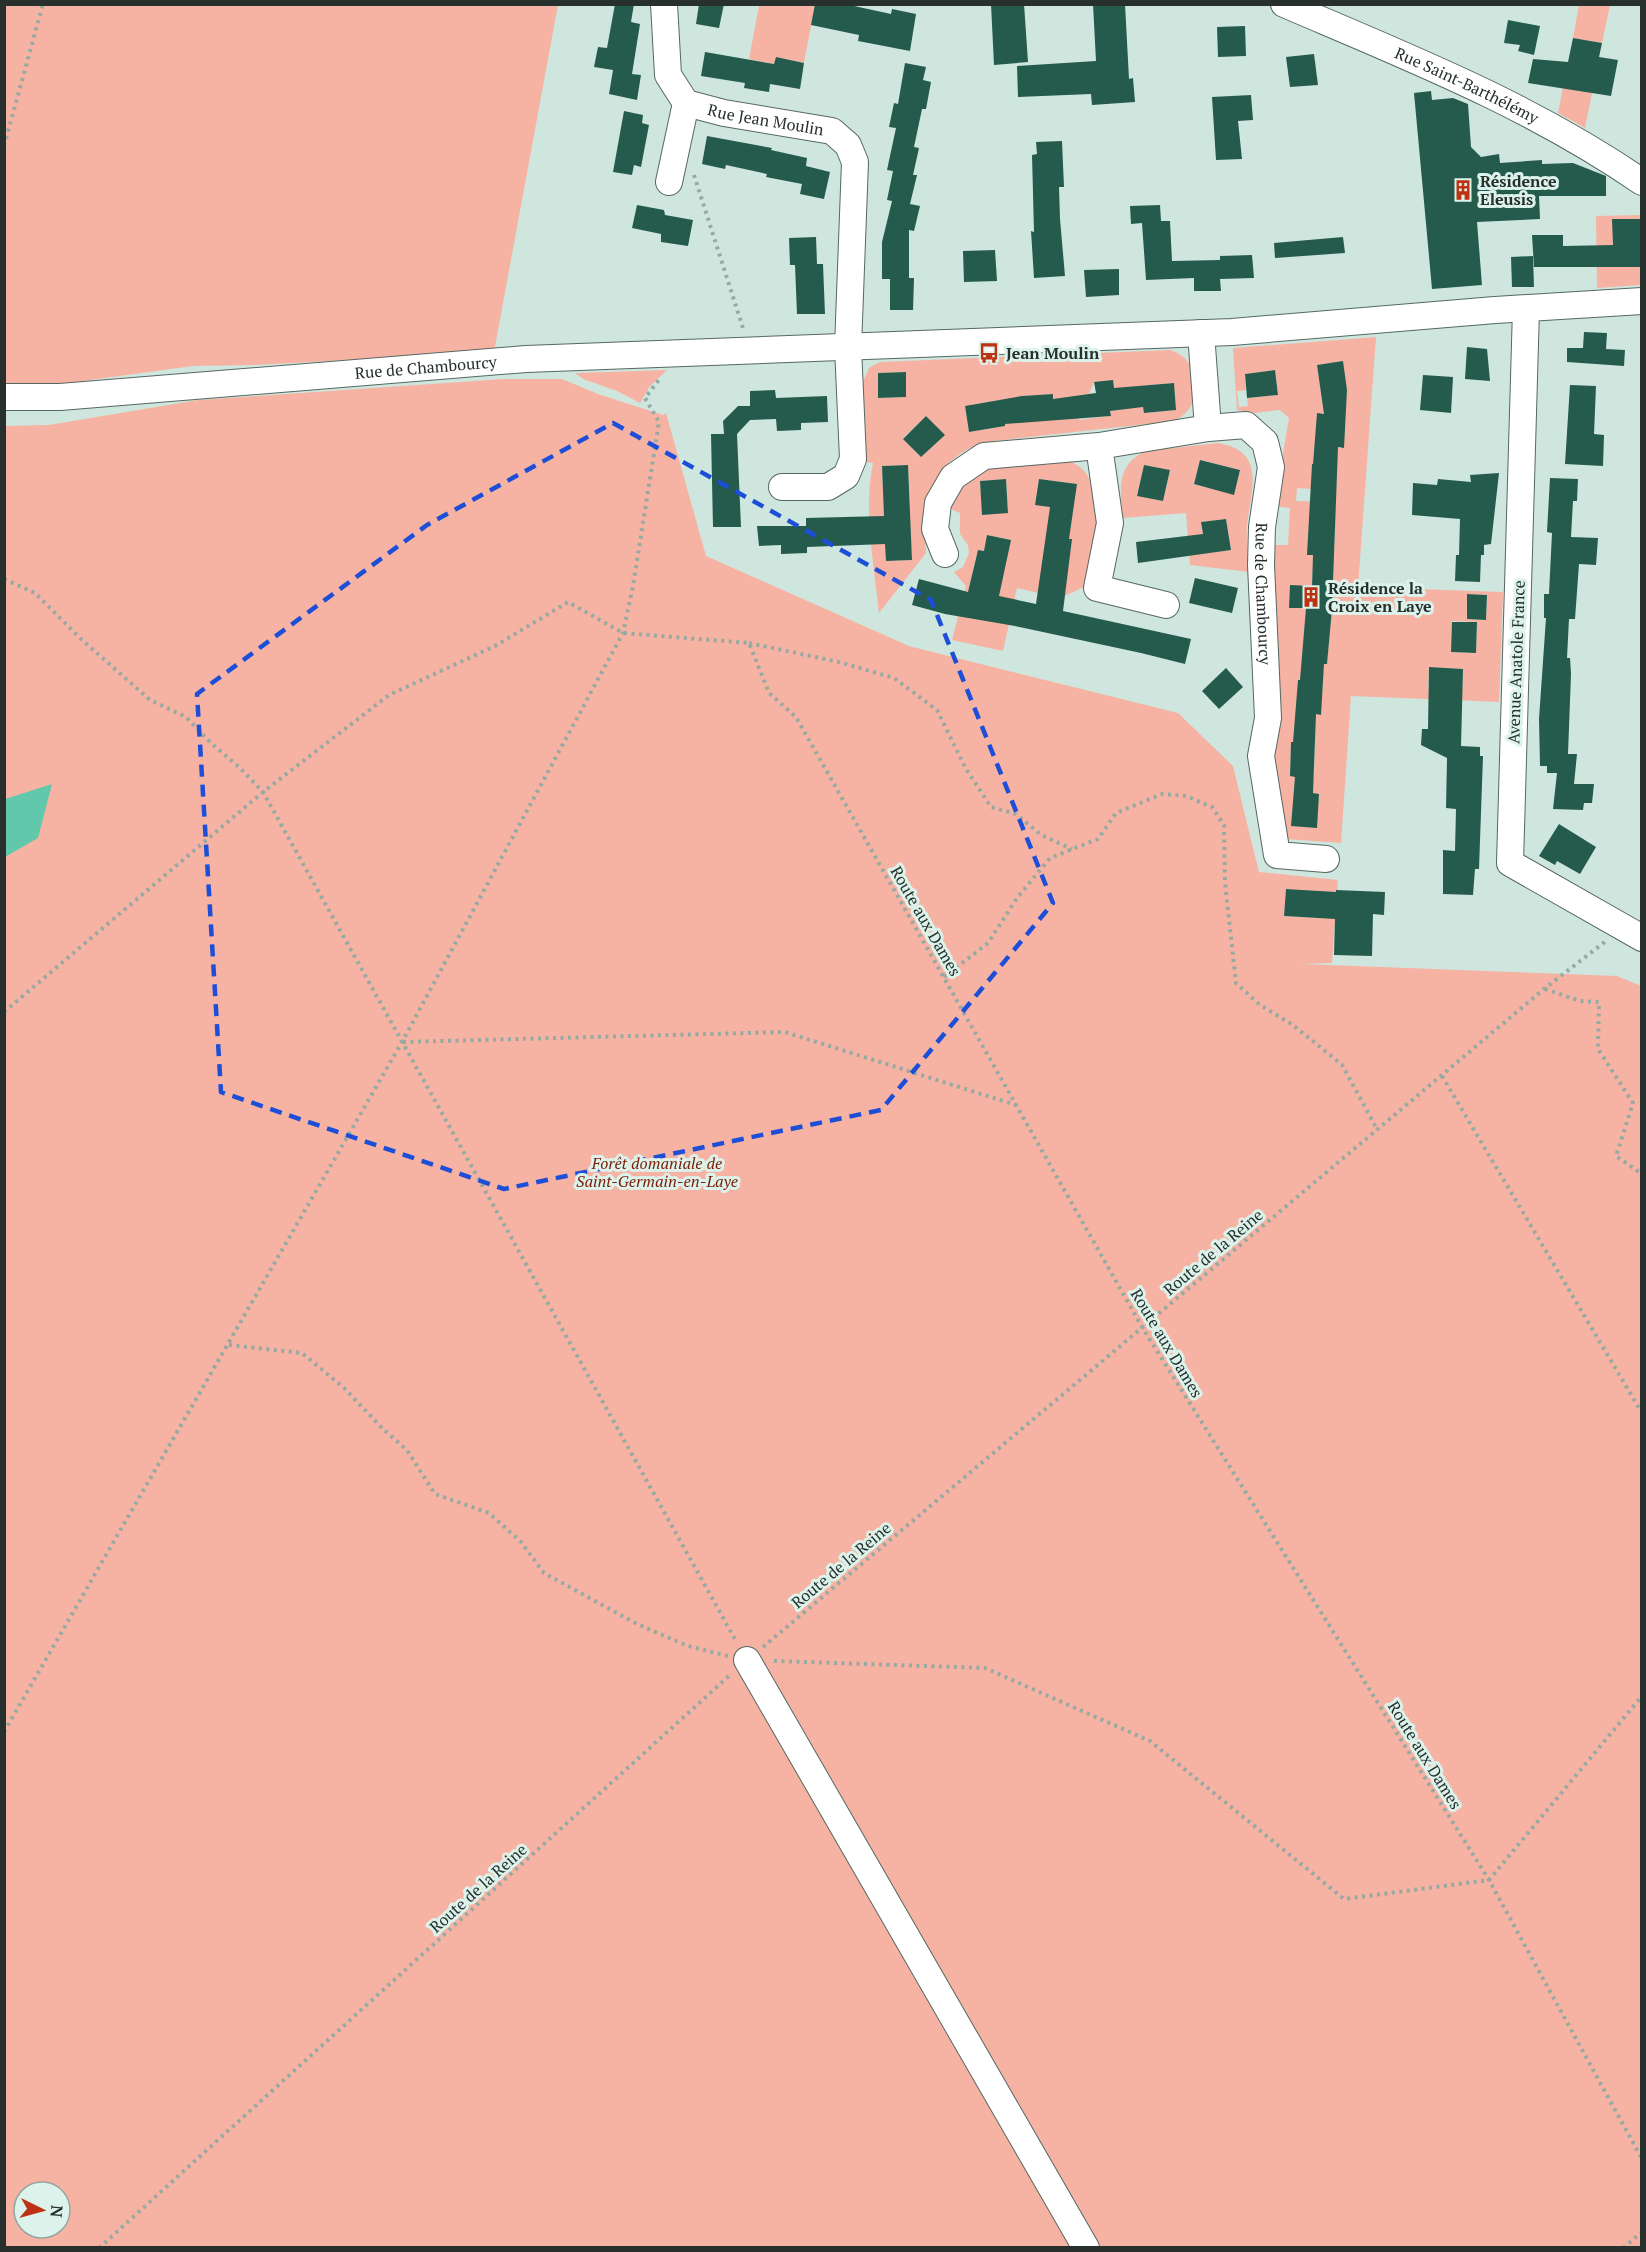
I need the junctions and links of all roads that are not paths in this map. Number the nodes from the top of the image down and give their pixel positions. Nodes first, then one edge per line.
1 (664, 4) edge
2 (1284, 4) edge
3 (686, 103) junction
4 (669, 182) dead end
5 (1641, 182) edge
6 (1641, 301) edge
7 (1526, 309) junction
8 (1201, 333) junction
9 (849, 347) junction
10 (4, 397) edge
11 (1208, 428) junction
12 (1099, 446) junction
13 (782, 487) dead end
14 (945, 554) dead end
15 (1166, 605) dead end
16 (1326, 859) dead end
17 (1632, 933) edge
18 (747, 1660) road end
19 (1086, 2247) edge

1 - 3 street, Rue Jean Moulin
2 - 5 street, Rue Saint-Barthélémy
3 - 4 street
3 - 9 street, Rue Jean Moulin
6 - 7 street, Rue de Chambourcy
7 - 8 street, Rue de Chambourcy
7 - 17 street, Avenue Anatole France
8 - 9 street, Rue de Chambourcy
8 - 11 street
9 - 10 street, Rue de Chambourcy
9 - 13 street
11 - 12 street
11 - 16 street, Rue de Chambourcy
12 - 14 street
12 - 15 street
18 - 19 street

